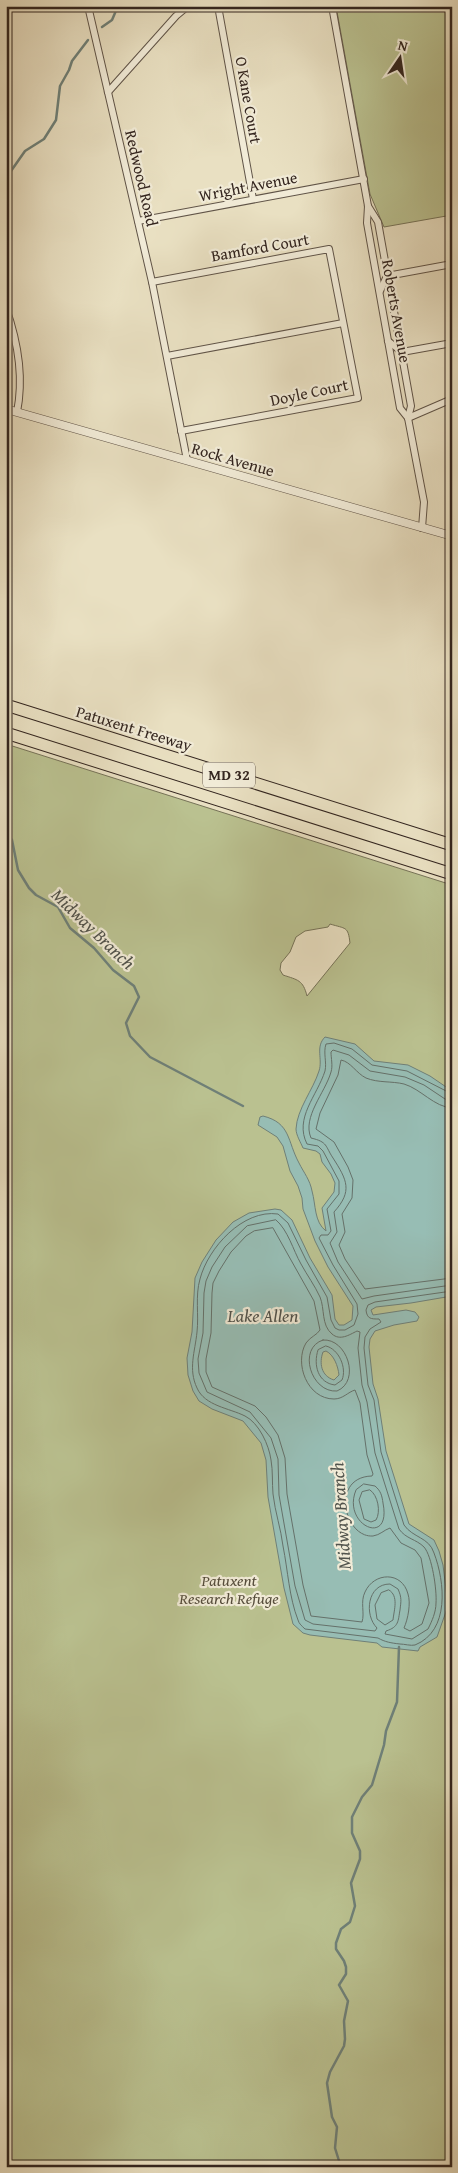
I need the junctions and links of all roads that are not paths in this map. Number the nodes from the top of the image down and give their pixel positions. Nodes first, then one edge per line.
1 (88, 6) edge
2 (177, 6) edge
3 (188, 6) edge
4 (218, 6) edge
5 (332, 6) edge
6 (176, 16) junction
7 (108, 92) junction
8 (364, 179) junction
9 (253, 199) junction
10 (368, 206) junction
11 (138, 221) junction
12 (452, 264) edge
13 (387, 276) junction
14 (152, 282) junction
15 (379, 293) junction
16 (6, 308) edge
17 (343, 323) junction
18 (388, 341) junction
19 (452, 342) edge
20 (402, 352) junction
21 (167, 356) junction
22 (452, 399) edge
23 (6, 409) edge
24 (17, 412) junction
25 (408, 418) junction
26 (181, 431) junction
27 (186, 456) junction
28 (422, 528) junction
29 (452, 536) edge
30 (6, 705) edge
31 (6, 733) edge
32 (452, 845) edge
33 (452, 874) edge

1 - 7 street, Redwood Road
2 - 6 street
3 - 6 street
4 - 9 street, O Kane Court
5 - 8 street, Roberts Avenue
6 - 7 street
7 - 11 street, Redwood Road
8 - 9 street, Wright Avenue
8 - 10 street, Roberts Avenue
9 - 11 street, Wright Avenue
10 - 13 street, Roberts Avenue
10 - 15 street, Roberts Avenue
11 - 14 street, Redwood Road
12 - 13 street
13 - 15 street
13 - 20 street, Roberts Avenue
14 - 17 street, Bamford Court
14 - 21 street, Redwood Road
15 - 18 street, Roberts Avenue
16 - 24 street
17 - 21 street
17 - 26 street, Doyle Court
18 - 20 street
18 - 25 street, Roberts Avenue
19 - 20 street
20 - 25 street, Roberts Avenue
21 - 26 street
22 - 25 street
23 - 24 street, Rock Avenue
24 - 27 street, Rock Avenue
25 - 28 street, Roberts Avenue
26 - 27 street
27 - 28 street, Rock Avenue
28 - 29 street, Rock Avenue
30 - 32 highway, Patuxent Freeway / MD 32
31 - 33 highway, MD 32

